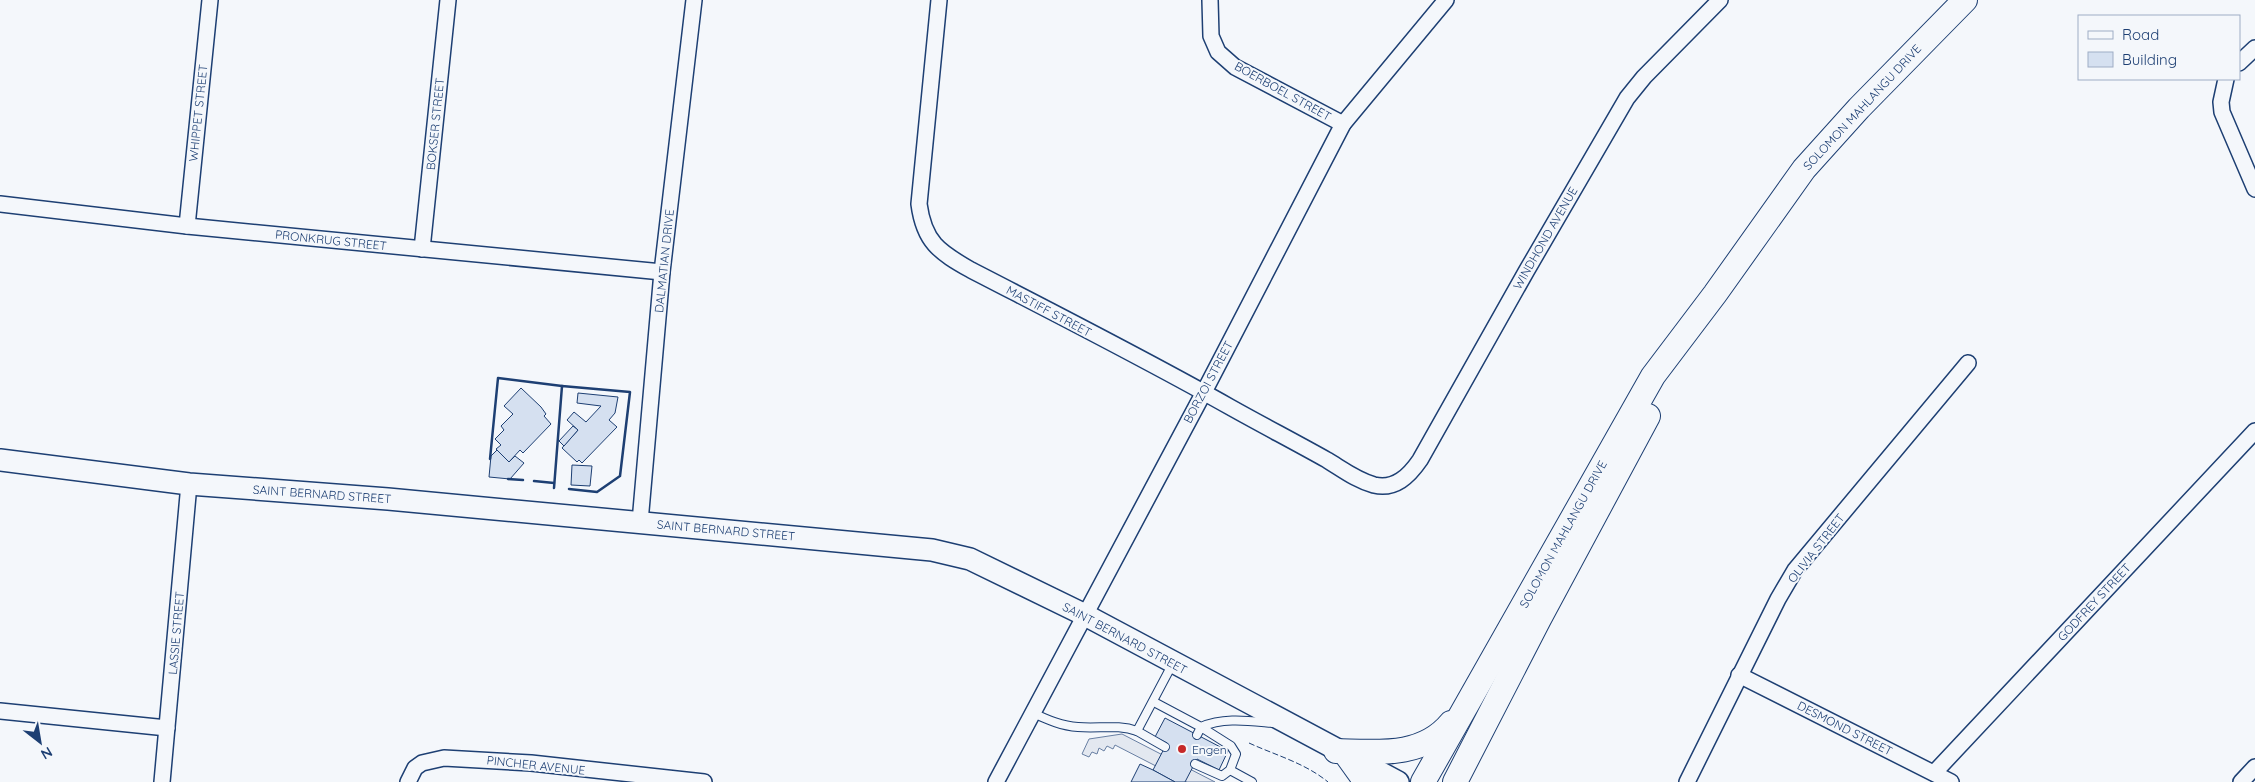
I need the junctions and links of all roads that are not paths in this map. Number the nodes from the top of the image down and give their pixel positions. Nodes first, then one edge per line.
1 (210, 0) edge
2 (448, 0) edge
3 (694, 0) edge
4 (939, 0) edge
5 (1210, 0) edge
6 (1446, 0) edge
7 (1720, 0) edge
8 (1965, 0) edge
9 (2255, 48) edge
10 (2240, 62) edge
11 (2226, 80) edge
12 (1343, 124) junction
13 (2255, 189) edge
14 (0, 204) edge
15 (187, 226) junction
16 (422, 249) junction
17 (662, 272) junction
18 (1715, 294) junction
19 (1968, 364) dead end
20 (1204, 392) junction
21 (2255, 431) edge
22 (0, 460) edge
23 (189, 484) junction
24 (1388, 485) joint
25 (640, 522) junction
26 (1085, 615) junction
27 (1172, 663) junction
28 (1739, 674) junction
29 (1473, 695) junction
30 (1154, 702) junction
31 (0, 711) edge
32 (1033, 713) junction
33 (1286, 724) junction
34 (1201, 727) junction
35 (167, 728) junction
36 (1137, 731) junction
37 (1197, 735) dead end
38 (1165, 747) dead end
39 (1342, 754) junction
40 (1195, 764) dead end
41 (2255, 766) edge
42 (1230, 770) junction
43 (1934, 773) junction
44 (646, 780) edge
45 (162, 782) edge
46 (408, 782) edge
47 (704, 782) edge
48 (996, 782) edge
49 (1252, 782) edge
50 (1366, 782) edge
51 (1398, 782) edge
52 (1423, 782) edge
53 (1455, 782) edge
54 (1687, 782) edge
55 (1951, 782) edge
56 (2241, 782) edge

1 - 15 street, WHIPPET STREET
2 - 16 street, BOKSER STREET
3 - 17 street, DALMATIAN DRIVE
4 - 20 street, MASTIFF STREET
5 - 12 street, BOERBOEL STREET
6 - 12 street, BORZOI STREET
7 - 24 street, WINDHOND AVENUE
8 - 18 main road, SOLOMON MAHLANGU DRIVE
9 - 10 street
11 - 13 street
12 - 20 street, BORZOI STREET
14 - 15 street, PRONKRUG STREET
15 - 16 street, PRONKRUG STREET
16 - 17 street, PRONKRUG STREET
17 - 25 street, DALMATIAN DRIVE
18 - 29 main road, SOLOMON MAHLANGU DRIVE
18 - 53 main road, SOLOMON MAHLANGU DRIVE
19 - 28 street, OLIVIA STREET
20 - 24 street, MASTIFF STREET
20 - 26 street, BORZOI STREET
21 - 43 street, GODFREY STREET
22 - 23 street, SAINT BERNARD STREET
23 - 25 street, SAINT BERNARD STREET
23 - 35 street, LASSIE STREET
25 - 26 street, SAINT BERNARD STREET
26 - 27 street, SAINT BERNARD STREET
26 - 32 street, BORZOI STREET
27 - 30 lane
27 - 33 street, SAINT BERNARD STREET
28 - 43 street, DESMOND STREET
28 - 54 street, OLIVIA STREET
29 - 39 main road
29 - 52 main road, SOLOMON MAHLANGU DRIVE
30 - 34 lane
30 - 36 lane
31 - 35 street
32 - 36 lane
32 - 48 street, BORZOI STREET
33 - 34 lane
33 - 39 street, SAINT BERNARD STREET
34 - 37 lane
34 - 42 lane
35 - 45 street, LASSIE STREET
36 - 38 lane
39 - 50 main road
39 - 51 street, SAINT BERNARD STREET
40 - 42 lane
41 - 56 street
42 - 49 lane
43 - 55 street, DESMOND STREET
44 - 46 street, PINCHER AVENUE
44 - 47 street, PINCHER AVENUE

